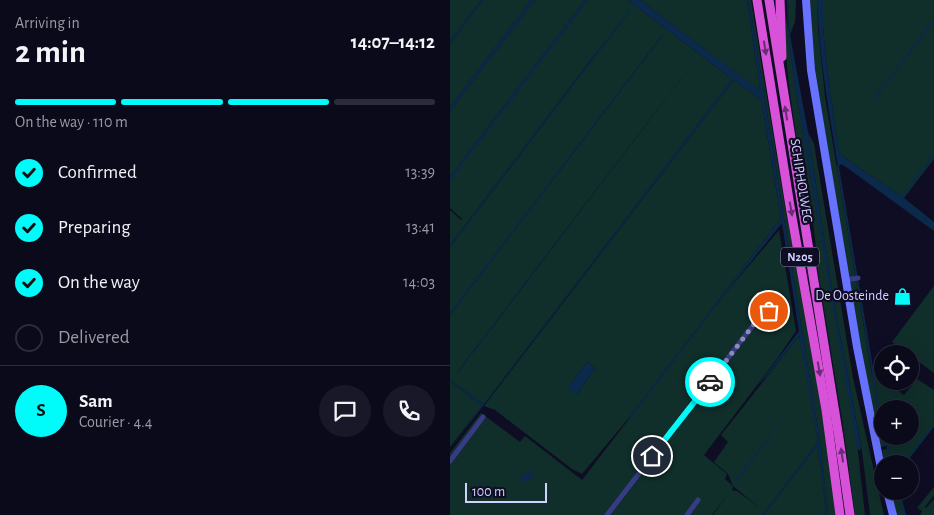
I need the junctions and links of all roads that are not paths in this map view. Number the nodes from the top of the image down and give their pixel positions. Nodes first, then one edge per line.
1 (758, 0) edge
2 (769, 0) edge
3 (780, 0) edge
4 (806, 0) edge
5 (781, 81) junction
6 (858, 278) dead end
7 (847, 279) junction
8 (761, 315) dead end
9 (483, 417) dead end
10 (878, 455) edge
11 (450, 461) edge
12 (698, 500) dead end
13 (890, 500) edge
14 (606, 515) edge
15 (687, 515) edge
16 (840, 515) edge
17 (850, 515) edge
18 (894, 515) edge

1 -> 16 highway, SCHIPHOLWEG / N205
2 - 5 highway, SCHIPHOLWEG / N205
3 - 5 highway, N205
4 - 7 main road, SCHIPHOLWEG
17 -> 5 highway, SCHIPHOLWEG / N205
6 - 7 street
7 - 10 main road, SCHIPHOLWEG
8 - 14 street
9 - 11 street
12 - 15 street
13 - 18 main road

